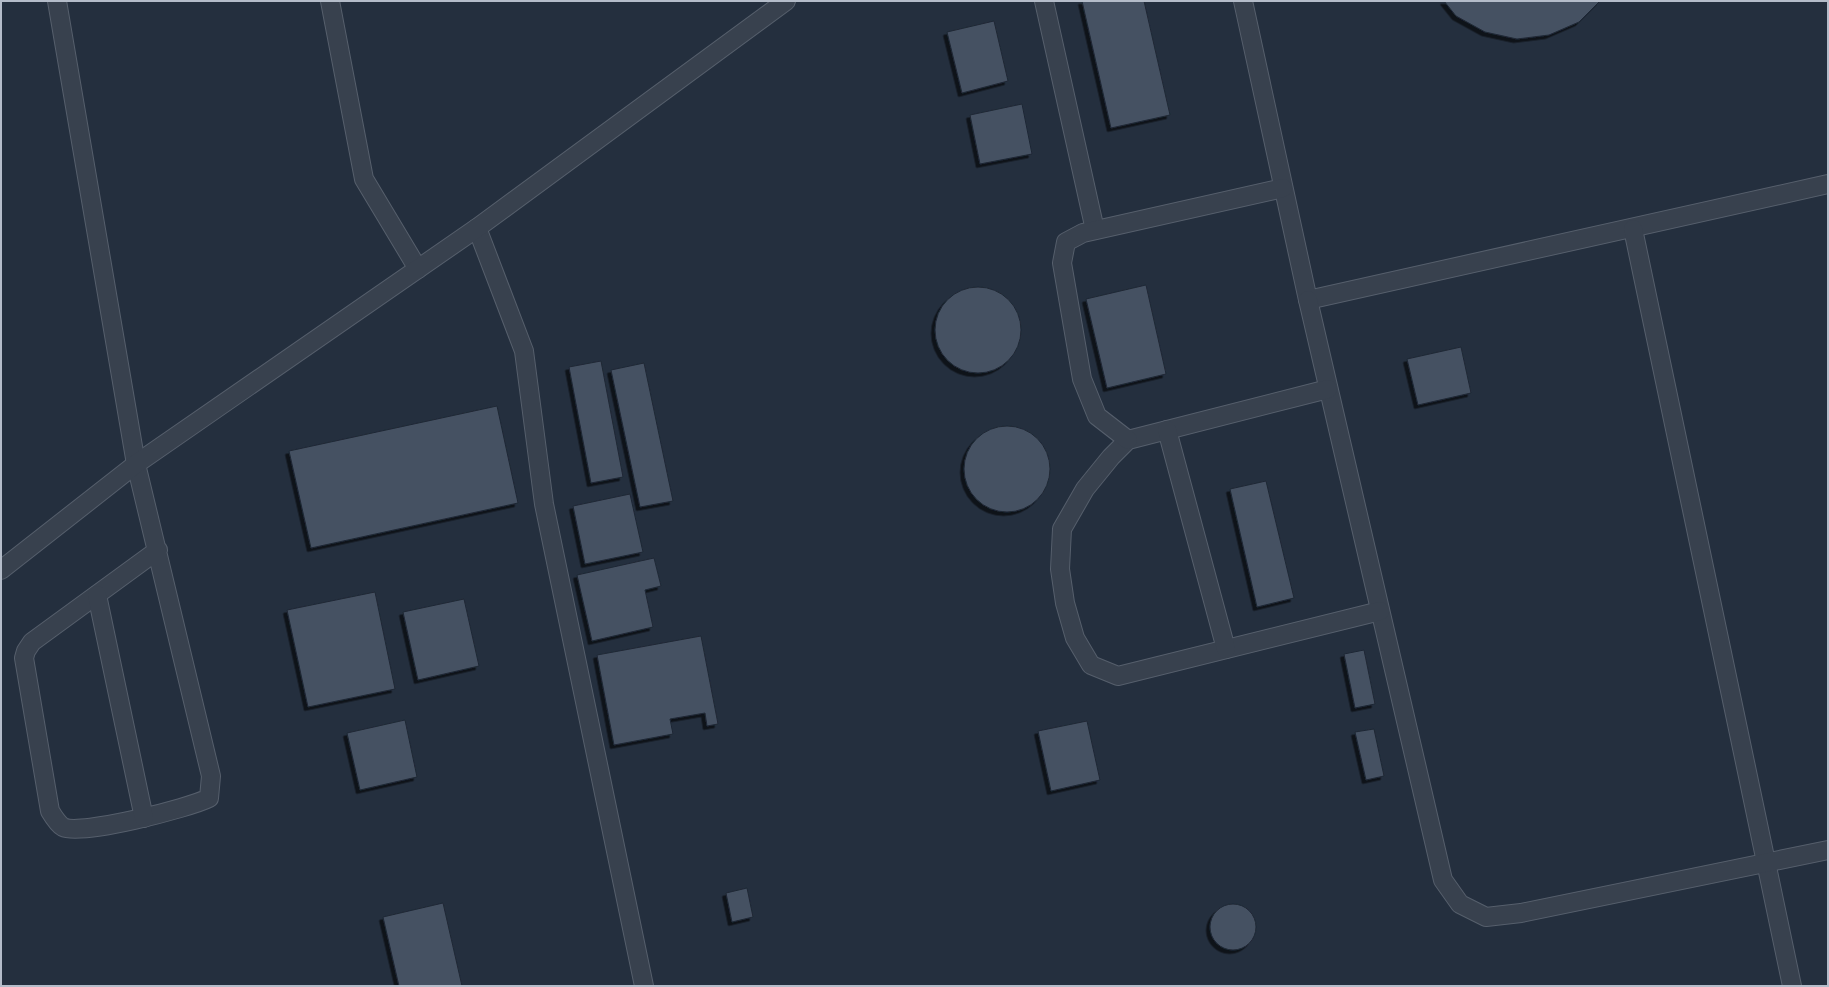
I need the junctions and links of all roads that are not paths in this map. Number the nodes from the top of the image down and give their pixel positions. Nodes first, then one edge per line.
1 (57, 1) edge
2 (330, 1) edge
3 (786, 1) edge
4 (1044, 1) edge
5 (1243, 1) edge
6 (1828, 184) edge
7 (1283, 188) junction
8 (477, 228) junction
9 (1633, 229) junction
10 (1095, 230) junction
11 (418, 269) junction
12 (1308, 300) junction
13 (1328, 389) junction
14 (1167, 430) junction
15 (1128, 440) junction
16 (136, 464) junction
17 (158, 550) junction
18 (1, 570) edge
19 (97, 595) junction
20 (1380, 611) junction
21 (1226, 649) junction
22 (144, 818) junction
23 (1828, 850) edge
24 (1766, 863) junction
25 (644, 986) edge
26 (1792, 986) edge

1 - 16 lane
2 - 11 lane
3 - 8 lane
4 - 10 lane
5 - 7 lane
6 - 9 lane
7 - 10 lane
7 - 12 lane
8 - 11 lane
8 - 25 lane
9 - 12 lane
9 - 24 lane
10 - 15 lane
11 - 16 lane
12 - 13 lane
13 - 14 lane
13 - 20 lane
14 - 15 lane
14 - 21 lane
15 - 21 lane
16 - 17 lane
16 - 18 lane
17 - 19 lane
17 - 22 lane
19 - 22 lane
19 - 22 lane
20 - 21 lane
20 - 24 lane
23 - 24 lane
24 - 26 lane

